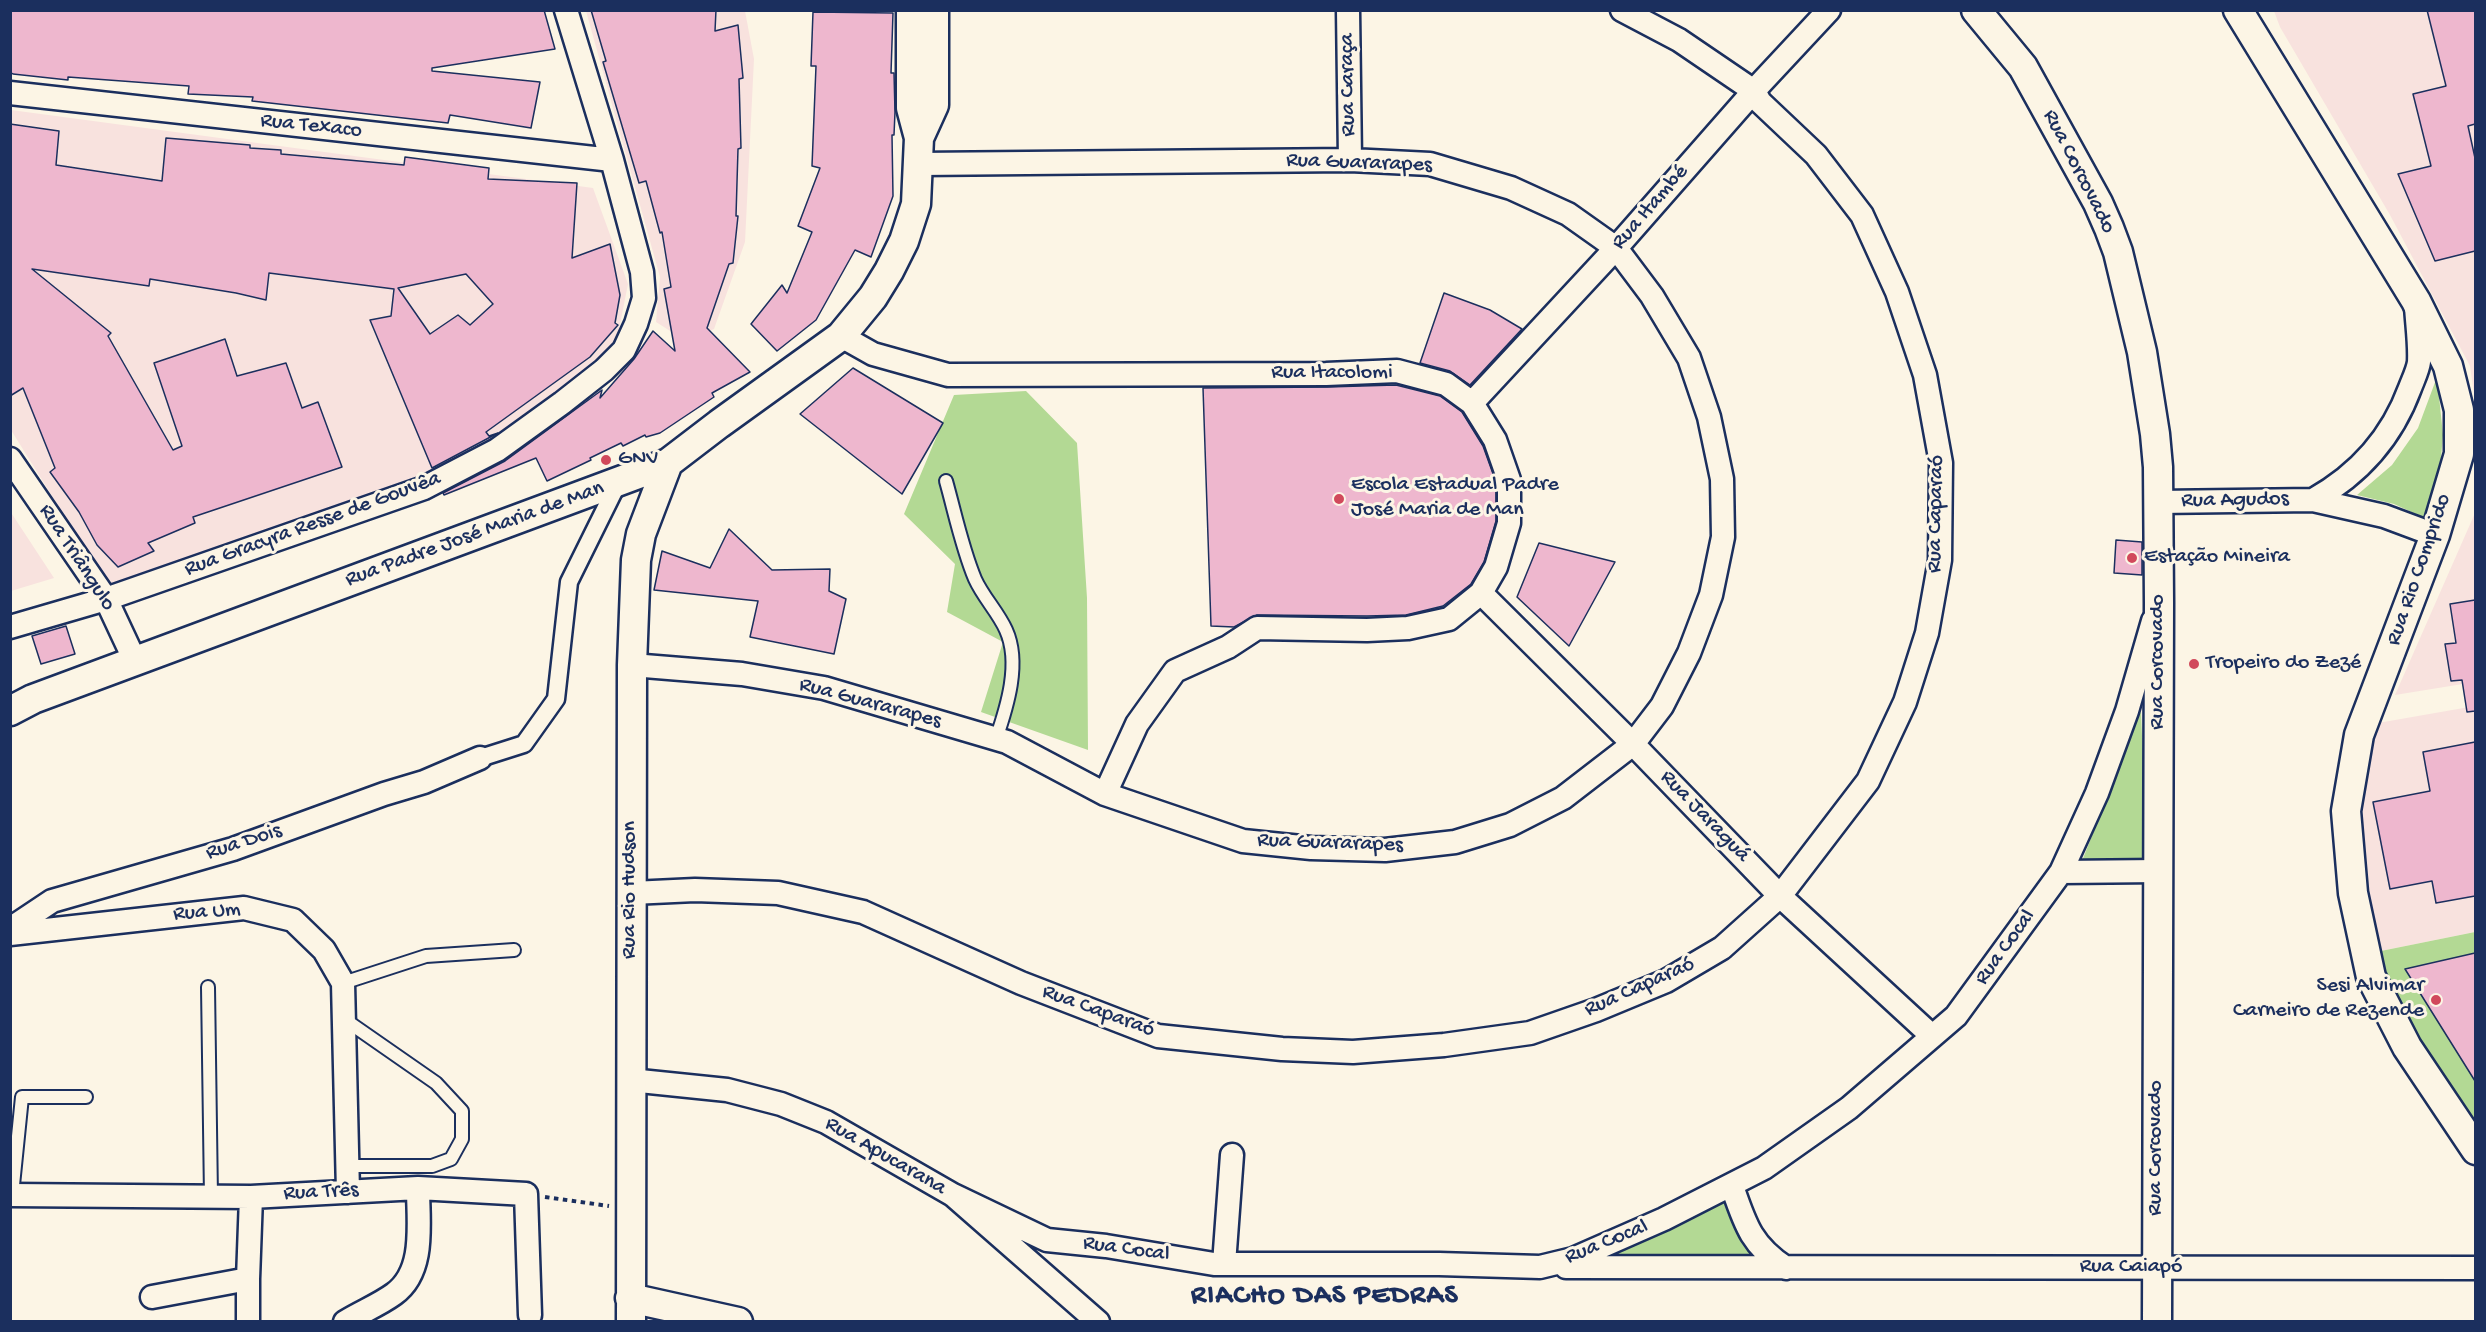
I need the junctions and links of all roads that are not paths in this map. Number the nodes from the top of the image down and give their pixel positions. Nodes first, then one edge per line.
1 (566, 10) edge
2 (911, 10) edge
3 (934, 10) edge
4 (1348, 10) edge
5 (1622, 10) edge
6 (1829, 10) edge
7 (1976, 10) edge
8 (2238, 10) edge
9 (1754, 91) junction
10 (10, 93) edge
11 (919, 151) junction
12 (612, 160) junction
13 (1350, 160) junction
14 (1616, 248) junction
15 (2416, 301) junction
16 (842, 336) junction
17 (1472, 403) junction
18 (10, 459) edge
19 (668, 464) junction
20 (619, 481) junction
21 (946, 481) dead end
22 (2313, 500) junction
23 (2158, 502) junction
24 (2435, 536) junction
25 (1481, 593) junction
26 (106, 599) junction
27 (2159, 603) junction
28 (10, 627) edge
29 (135, 661) junction
30 (632, 665) junction
31 (12, 709) edge
32 (996, 739) junction
33 (1633, 744) junction
34 (480, 758) joint
35 (1105, 794) junction
36 (2159, 871) junction
37 (2061, 872) junction
38 (632, 893) junction
39 (1780, 896) junction
40 (10, 929) edge
41 (10, 934) edge
42 (514, 950) dead end
43 (343, 983) junction
44 (208, 987) dead end
45 (344, 1019) junction
46 (1932, 1036) junction
47 (630, 1080) junction
48 (86, 1097) dead end
49 (2475, 1150) edge
50 (1232, 1155) dead end
51 (347, 1166) junction
52 (1732, 1186) junction
53 (418, 1188) junction
54 (348, 1192) junction
55 (11, 1195) edge
56 (953, 1195) junction
57 (211, 1197) junction
58 (251, 1197) junction
59 (1224, 1264) junction
60 (1540, 1267) junction
61 (1786, 1268) junction
62 (2157, 1268) junction
63 (2475, 1268) edge
64 (248, 1279) junction
65 (152, 1297) dead end
66 (631, 1310) edge
67 (530, 1315) dead end
68 (248, 1322) edge
69 (345, 1322) edge
70 (738, 1322) edge
71 (1098, 1322) edge
72 (2157, 1322) edge

1 - 12 street, Rua Gracyra Resse de Gouvêa
2 - 11 street, Rua Padre José Maria de Man
3 - 11 street, Rua Padre José Maria de Man
4 - 13 street, Rua Caraça
5 - 9 street, Rua Caparaó
6 - 9 street, Rua Itambé
7 - 23 street, Rua Corcovado
8 - 15 street, Rua Rio Comprido
9 - 14 street, Rua Itambé
9 - 39 street, Rua Caparaó
10 - 12 street, Rua Texaco
11 - 13 street, Rua Guararapes
11 - 16 street, Rua Padre José Maria de Man
12 - 26 street, Rua Gracyra Resse de Gouvêa
13 - 14 street, Rua Guararapes
14 - 17 street, Rua Itambé
14 - 33 street, Rua Guararapes
15 - 22 street, Rua Agudos
15 - 24 street, Rua Rio Comprido
16 - 17 street, Rua Itacolomi
16 - 19 street, Rua Padre José Maria de Man
17 - 25 street, Rua Itacolomi
18 - 26 street, Rua Triângulo
19 - 20 street, Rua Padre José Maria de Man
19 - 30 street, Rua Rio Hudson
20 - 29 street, Rua Padre José Maria de Man
20 - 34 street
21 - 32 lane
22 - 23 street, Rua Agudos
22 - 24 street, Rua Agudos
23 - 27 street, Rua Corcovado
24 - 49 street, Rua Rio Comprido
25 - 33 street, Rua Jaraguá
25 - 35 street, Rua Itacolomi
26 - 28 street, Rua Gracyra Resse de Gouvêa
26 - 29 street, Rua Triângulo
27 - 36 street, Rua Corcovado
27 - 37 street, Rua Cocal
29 - 31 street, Rua Padre José Maria de Man
30 - 32 street, Rua Guararapes
30 - 38 street, Rua Rio Hudson
32 - 35 street, Rua Guararapes
33 - 35 street, Rua Guararapes
33 - 39 street, Rua Jaraguá
34 - 40 street, Rua Dois
36 - 37 street
36 - 62 street, Rua Corcovado
37 - 46 street, Rua Cocal
38 - 39 street, Rua Caparaó
38 - 47 street, Rua Rio Hudson
39 - 46 street, Rua Jaraguá
41 - 43 street, Rua Um
42 - 43 lane
43 - 45 street, Rua Um
44 - 57 lane
45 - 51 street, Rua Um
45 - 51 lane
46 - 52 street, Rua Cocal
47 - 56 street, Rua Apucarana
47 - 66 street, Rua Rio Hudson
48 - 55 lane
50 - 59 street
51 - 54 street, Rua Um
52 - 60 street, Rua Cocal
52 - 61 street
53 - 54 street, Rua Três
53 - 67 street, Rua Três
53 - 69 street
54 - 58 street, Rua Três
55 - 57 street, Rua Três
56 - 59 street, Rua Cocal
56 - 71 street, Rua Apucarana
57 - 58 street, Rua Três
58 - 64 street
59 - 60 street, Rua Cocal
60 - 61 street, Rua Caiapó
61 - 62 street, Rua Caiapó
62 - 63 street, Rua Caiapó
62 - 72 street, Rua Corcovado
64 - 65 street
64 - 68 street
66 - 70 street

